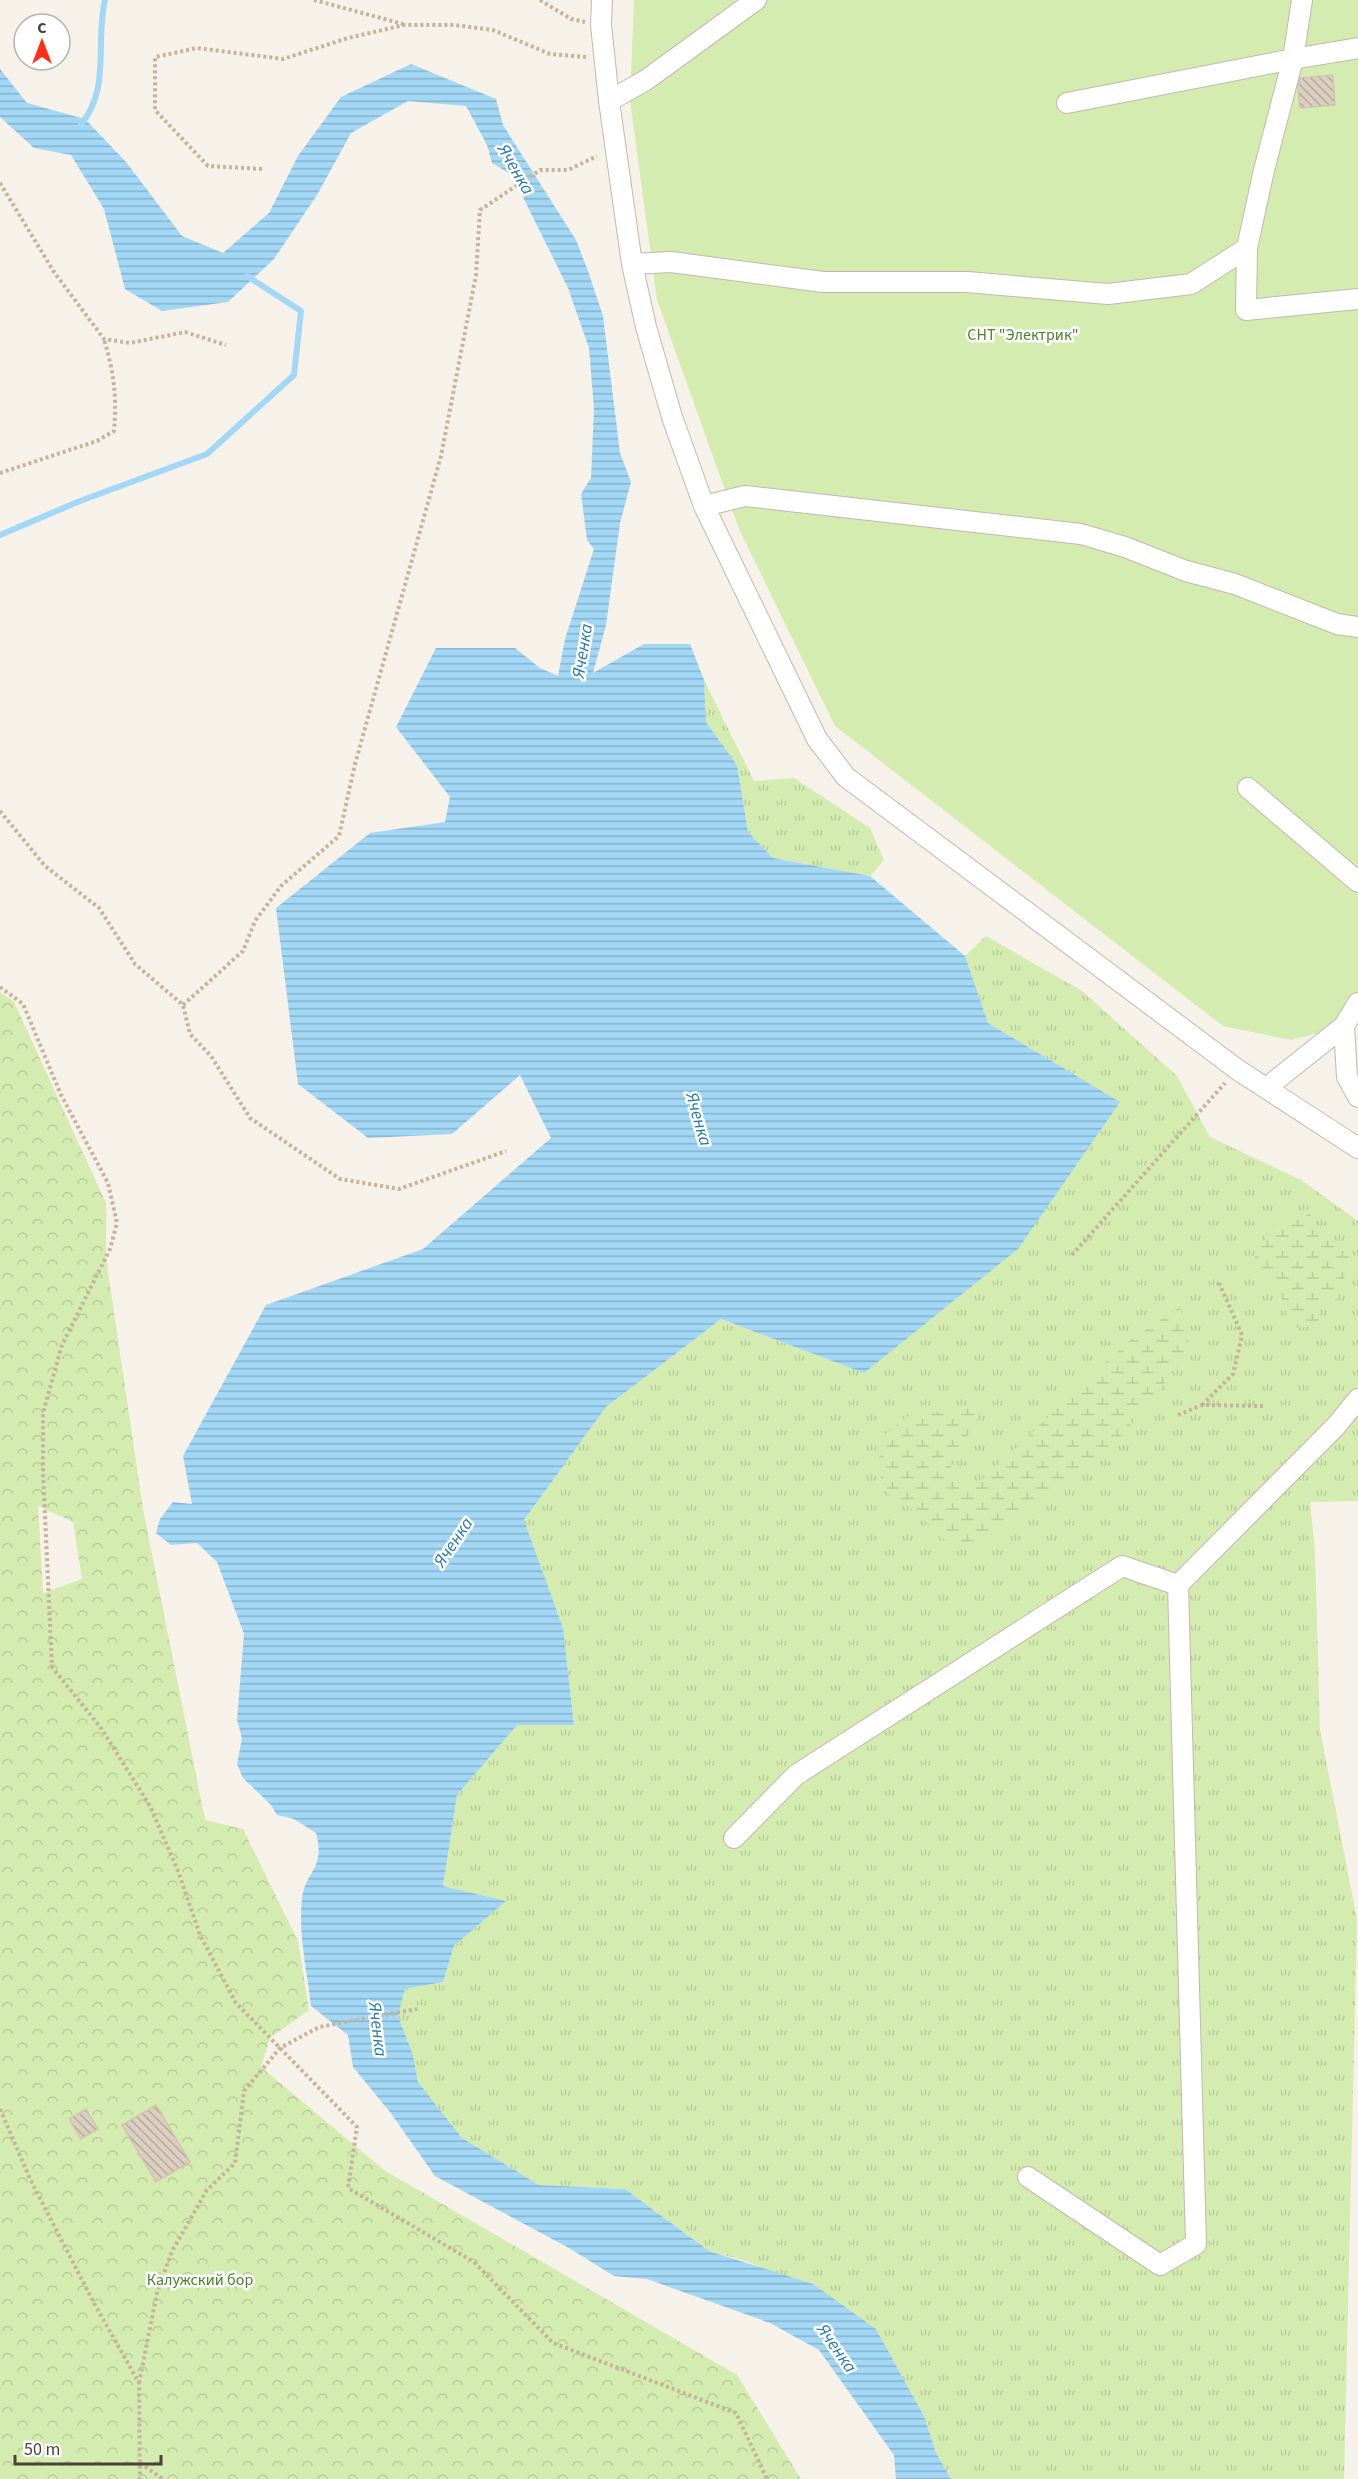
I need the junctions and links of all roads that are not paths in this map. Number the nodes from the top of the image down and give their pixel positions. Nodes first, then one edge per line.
1 (602, 0) edge
2 (756, 0) edge
3 (1302, 0) edge
4 (1358, 48) edge
5 (1293, 59) junction
6 (609, 101) junction
7 (1067, 103) dead end
8 (1247, 248) junction
9 (632, 264) junction
10 (1358, 299) edge
11 (704, 506) junction
12 (1358, 627) edge
13 (1248, 788) dead end
14 (1358, 882) edge
15 (1358, 1003) edge
16 (1344, 1026) junction
17 (1266, 1088) junction
18 (1358, 1097) edge
19 (1358, 1148) edge
20 (1358, 1399) edge
21 (1179, 1585) junction
22 (734, 1838) dead end
23 (1028, 2177) dead end

1 - 6 street
2 - 6 street
3 - 5 street
4 - 5 street
5 - 7 street
5 - 8 street
6 - 9 street
8 - 9 street
8 - 10 street
9 - 11 street
11 - 12 street
11 - 17 street
13 - 14 street
15 - 16 street
16 - 17 street
16 - 18 street
17 - 19 street
20 - 21 street
21 - 22 street
21 - 23 street

